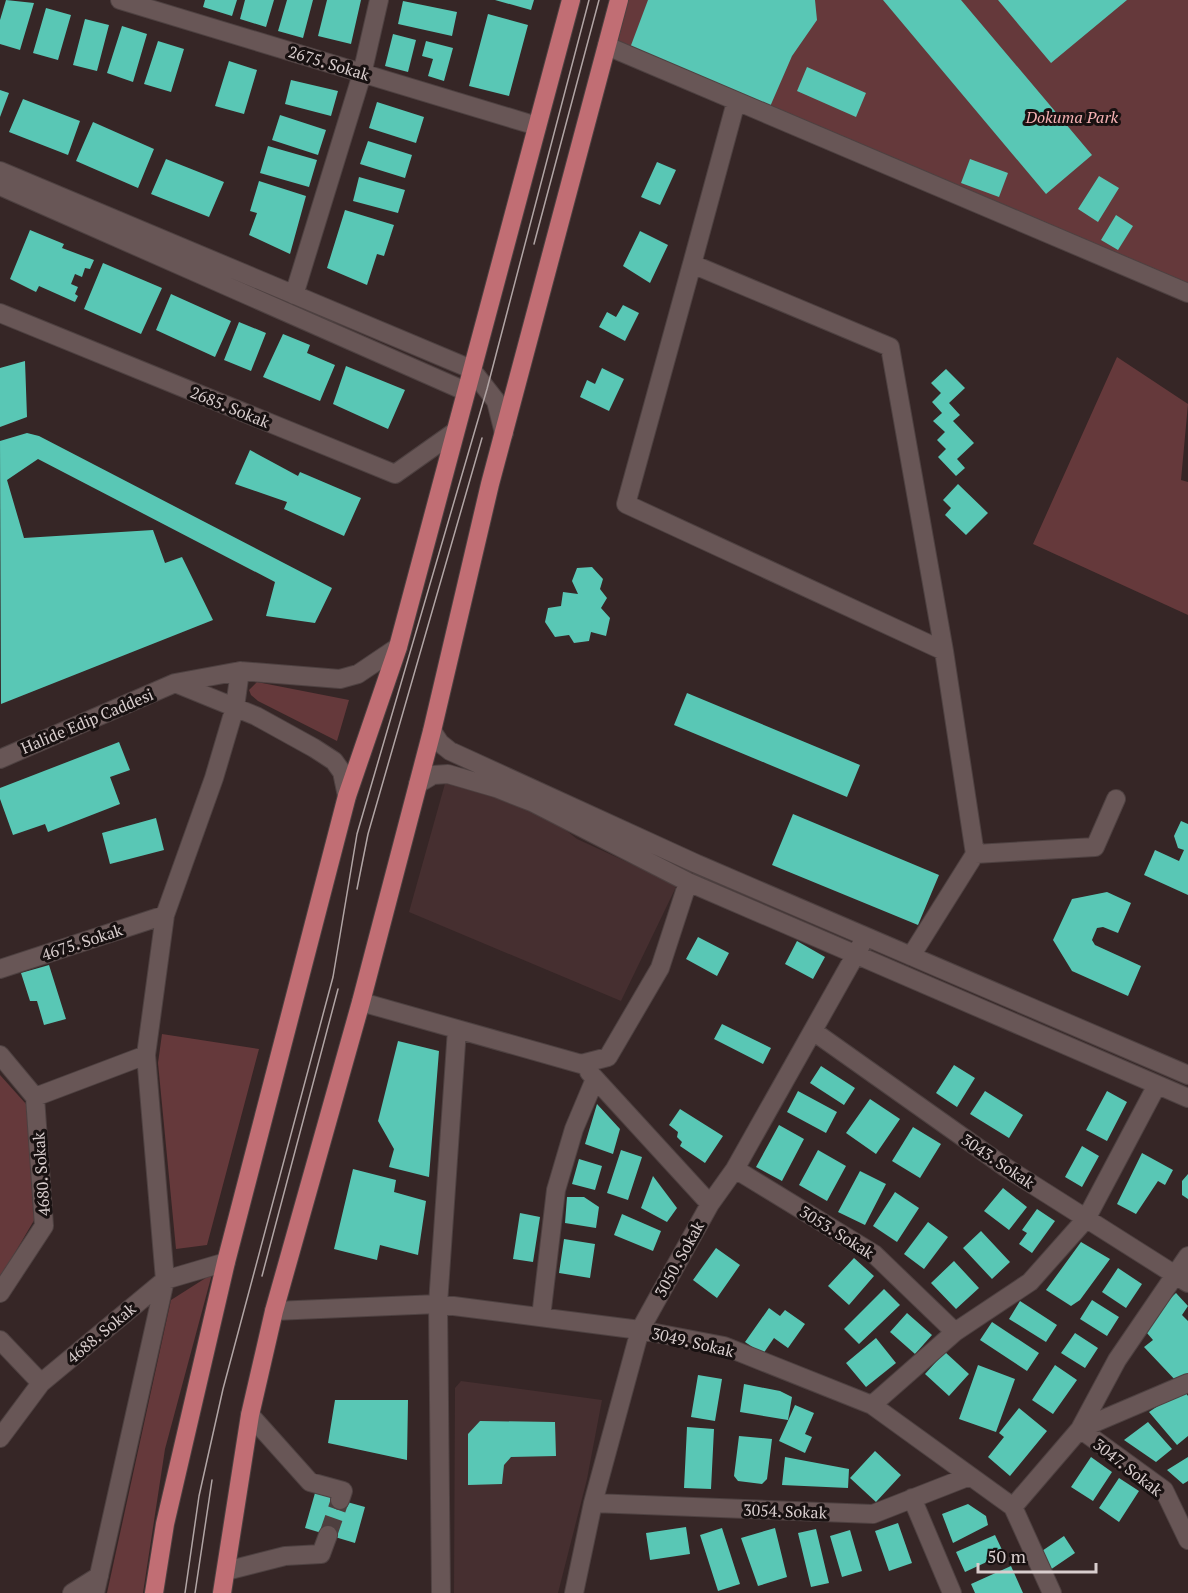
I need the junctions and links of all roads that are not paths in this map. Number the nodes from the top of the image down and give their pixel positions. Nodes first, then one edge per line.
1 (120, 0) edge
2 (379, 0) edge
3 (571, 0) edge
4 (619, 0) edge
5 (607, 46) junction
6 (362, 74) junction
7 (736, 102) junction
8 (537, 126) junction
9 (0, 171) edge
10 (0, 186) edge
11 (692, 264) junction
12 (1188, 293) edge
13 (294, 294) junction
14 (0, 313) edge
15 (471, 369) junction
16 (465, 391) junction
17 (504, 433) junction
18 (453, 434) junction
19 (398, 647) junction
20 (944, 651) junction
21 (240, 670) junction
22 (175, 683) junction
23 (236, 707) junction
24 (432, 731) junction
25 (0, 759) edge
26 (498, 781) junction
27 (418, 784) junction
28 (347, 796) junction
29 (1116, 799) dead end
30 (975, 854) junction
31 (688, 882) junction
32 (165, 915) junction
33 (865, 937) junction
34 (856, 956) junction
35 (911, 956) junction
36 (0, 969) edge
37 (361, 1002) junction
38 (457, 1029) junction
39 (813, 1031) junction
40 (0, 1055) edge
41 (146, 1055) junction
42 (581, 1064) junction
43 (1188, 1075) edge
44 (595, 1079) junction
45 (1157, 1085) junction
46 (35, 1097) junction
47 (1188, 1098) edge
48 (735, 1169) junction
49 (710, 1203) junction
50 (1086, 1219) junction
51 (1188, 1256) edge
52 (226, 1262) junction
53 (1181, 1279) edge
54 (165, 1280) junction
55 (0, 1293) edge
56 (438, 1304) junction
57 (274, 1311) junction
58 (542, 1317) junction
59 (640, 1330) junction
60 (955, 1332) junction
61 (0, 1340) edge
62 (41, 1383) junction
63 (1188, 1383) edge
64 (872, 1405) junction
65 (250, 1415) junction
66 (1080, 1429) junction
67 (0, 1438) edge
68 (970, 1476) junction
69 (912, 1498) junction
70 (340, 1500) dead end
71 (593, 1503) junction
72 (1013, 1508) junction
73 (165, 1524) junction
74 (328, 1534) tunnel mouth
75 (1188, 1540) edge
76 (226, 1570) junction
77 (97, 1585) edge
78 (72, 1593) edge
79 (154, 1593) edge
80 (162, 1593) edge
81 (222, 1593) edge
82 (441, 1593) edge
83 (574, 1593) edge
84 (952, 1593) edge
85 (1053, 1593) edge

1 - 6 street, 2675. Sokak
2 - 6 street
3 - 8 highway
4 - 5 highway
5 - 7 street
5 - 17 highway
6 - 8 street, 2675. Sokak
6 - 13 street
7 - 11 street
7 - 12 street
8 - 15 highway
9 - 13 street
10 - 16 street
11 - 20 street
11 - 20 street
13 - 15 street
14 - 18 street, 2685. Sokak
15 - 16 highway
15 - 17 street
16 - 18 highway
17 - 24 highway
18 - 19 highway
19 - 21 street, Halide Edip Caddesi
19 - 28 highway
20 - 30 street
21 - 22 street, Halide Edip Caddesi
21 - 23 street
22 - 23 street
22 - 25 street, Halide Edip Caddesi
23 - 28 street
23 - 32 street
24 - 26 street
24 - 27 highway
26 - 27 street
26 - 31 street
26 - 33 street
27 - 37 highway
28 - 52 highway
29 - 30 street
30 - 35 street
31 - 34 street
31 - 42 street
32 - 36 street, 4675. Sokak
32 - 41 street
33 - 34 street, 3050. Sokak
33 - 35 street
34 - 39 street, 3050. Sokak
34 - 45 street
35 - 43 street
37 - 38 street
37 - 57 highway
38 - 42 street
38 - 56 street
39 - 48 street, 3050. Sokak
39 - 50 street, 3043. Sokak
40 - 46 street
41 - 46 street
41 - 54 street
42 - 44 street
44 - 49 street
44 - 58 street
45 - 47 street
45 - 50 street
46 - 55 street, 4680. Sokak
48 - 49 street, 3050. Sokak
48 - 60 street, 3053. Sokak
49 - 59 street, 3050. Sokak
50 - 53 street, 3043. Sokak
50 - 60 street
51 - 53 street
52 - 54 street, 4688. Sokak
52 - 73 highway
53 - 66 street
54 - 62 street, 4688. Sokak
54 - 77 street
56 - 57 street, 3049. Sokak
56 - 58 street, 3049. Sokak
56 - 82 street
57 - 65 highway
58 - 59 street, 3049. Sokak
59 - 64 street, 3049. Sokak
59 - 71 street, 3050. Sokak
60 - 64 street
61 - 62 street
62 - 67 street, 4688. Sokak
63 - 66 street
64 - 68 street, 3049. Sokak
65 - 70 street
65 - 76 highway
66 - 72 street
66 - 75 street, 3047. Sokak
68 - 69 street, 3054. Sokak
68 - 72 street, 3049. Sokak
69 - 71 street, 3054. Sokak
69 - 84 street
71 - 83 street, 3050. Sokak
72 - 85 street, 3049. Sokak
73 - 79 highway
73 - 80 highway
74 - 76 street
76 - 81 highway
77 - 78 street

